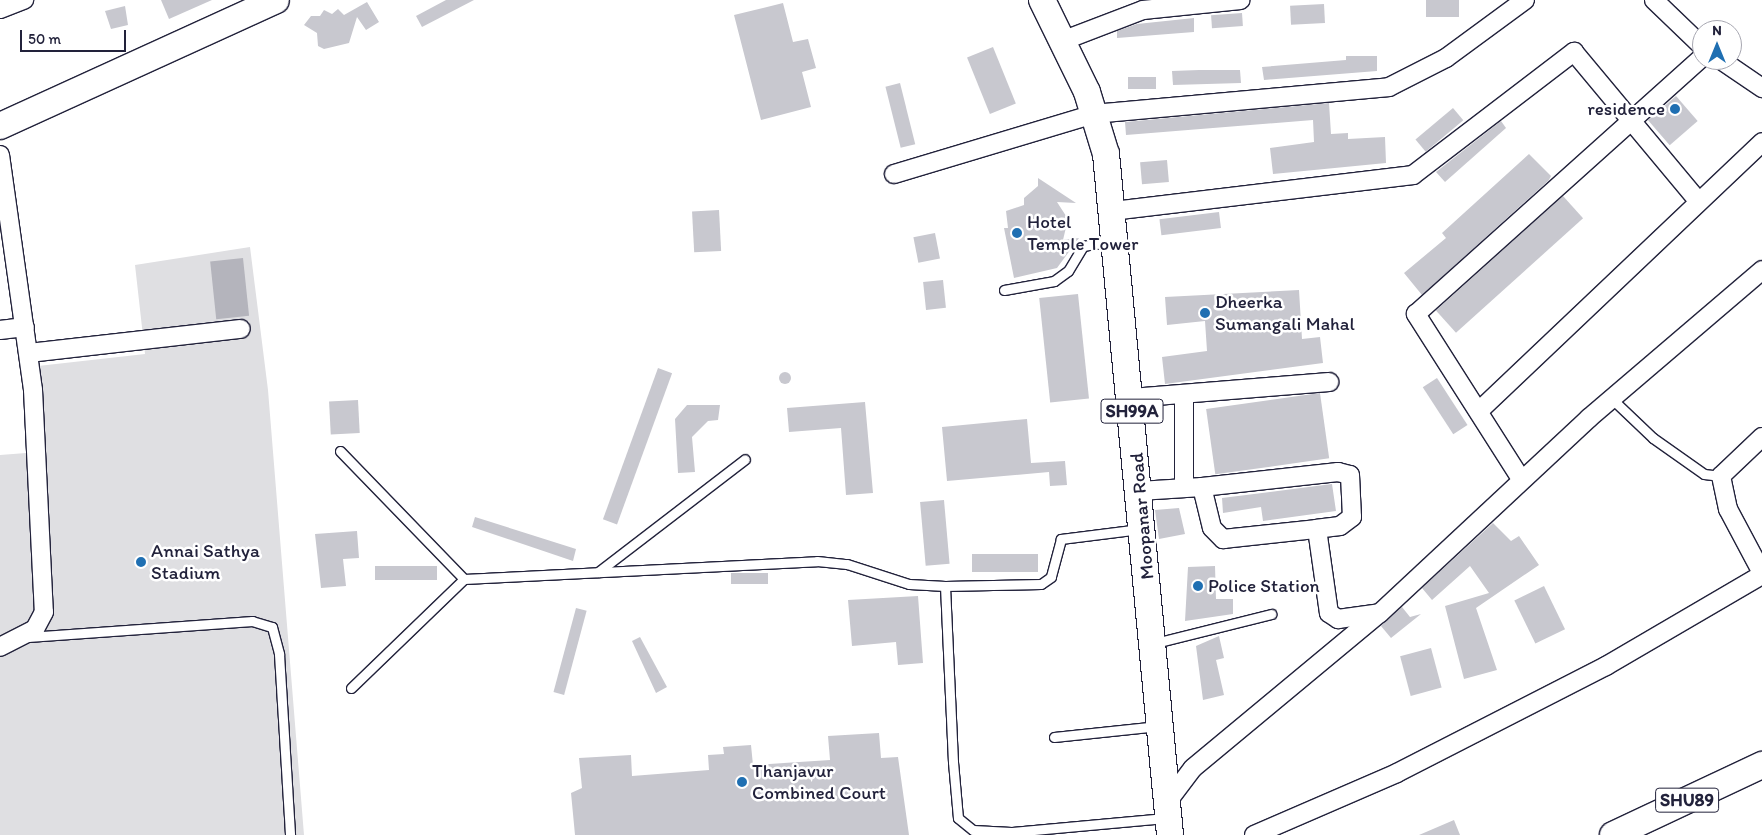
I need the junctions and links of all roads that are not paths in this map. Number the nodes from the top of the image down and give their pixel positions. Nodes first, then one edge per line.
1 (24, 0) edge
2 (244, 0) edge
3 (276, 0) edge
4 (1042, 0) edge
5 (1240, 0) edge
6 (1525, 0) edge
7 (1654, 0) edge
8 (0, 9) edge
9 (1692, 36) edge
10 (1062, 41) junction
11 (1692, 66) edge
12 (1736, 70) edge
13 (1762, 88) edge
14 (0, 107) edge
15 (1094, 114) junction
16 (1630, 122) junction
17 (0, 126) edge
18 (1762, 142) edge
19 (0, 155) edge
20 (894, 174) dead end
21 (1699, 202) junction
22 (1112, 211) junction
23 (1115, 240) junction
24 (1762, 270) edge
25 (1004, 290) dead end
26 (25, 327) junction
27 (241, 329) dead end
28 (0, 330) edge
29 (29, 353) junction
30 (1328, 382) dead end
31 (1184, 396) junction
32 (1131, 398) junction
33 (1611, 398) junction
34 (1480, 410) junction
35 (1762, 437) edge
36 (340, 451) dead end
37 (745, 459) dead end
38 (1721, 476) junction
39 (1521, 479) junction
40 (1202, 487) junction
41 (1184, 488) junction
42 (1139, 491) junction
43 (1143, 529) junction
44 (1317, 529) junction
45 (598, 572) junction
46 (1762, 574) edge
47 (464, 579) junction
48 (945, 586) junction
49 (1380, 613) junction
50 (1271, 614) dead end
51 (23, 637) junction
52 (1154, 643) junction
53 (0, 647) edge
54 (351, 688) dead end
55 (1161, 725) junction
56 (1054, 737) dead end
57 (1760, 769) edge
58 (1169, 818) edge
59 (290, 835) edge
60 (1254, 835) edge
61 (1612, 835) edge

1 - 8 street
2 - 14 main road
3 - 17 main road
4 - 10 main road, Moopanar Road / SH99A
5 - 10 street
6 - 15 street
7 - 9 street
10 - 15 main road, Moopanar Road / SH99A
11 - 16 street
12 - 13 street
15 - 20 street
15 - 22 main road, Moopanar Road / SH99A
16 - 21 street
16 - 22 street
16 - 34 street
18 - 21 street
19 - 26 street
21 - 34 street
22 - 23 main road, Moopanar Road / SH99A
23 - 25 lane
23 - 32 main road, Moopanar Road / SH99A
24 - 33 street
26 - 28 street
26 - 29 street
27 - 29 street
29 - 51 street
30 - 31 street
31 - 32 street
31 - 41 street
32 - 42 main road, Moopanar Road / SH99A
33 - 38 lane
33 - 39 street
34 - 39 street
35 - 38 street
36 - 47 lane
37 - 45 lane
38 - 46 street
39 - 49 street
40 - 41 street
40 - 44 street
40 - 44 street
41 - 42 street
42 - 43 main road, Moopanar Road / SH99A
43 - 48 lane
43 - 52 main road, Moopanar Road / SH99A
44 - 49 street
45 - 47 lane
45 - 48 lane
46 - 60 street
47 - 54 lane
48 - 58 lane
49 - 58 street
50 - 52 lane
51 - 53 street
51 - 59 lane
52 - 55 main road, Moopanar Road / SH99A
55 - 56 lane
55 - 58 main road, Moopanar Road / SH99A
57 - 61 main road, SHU89

